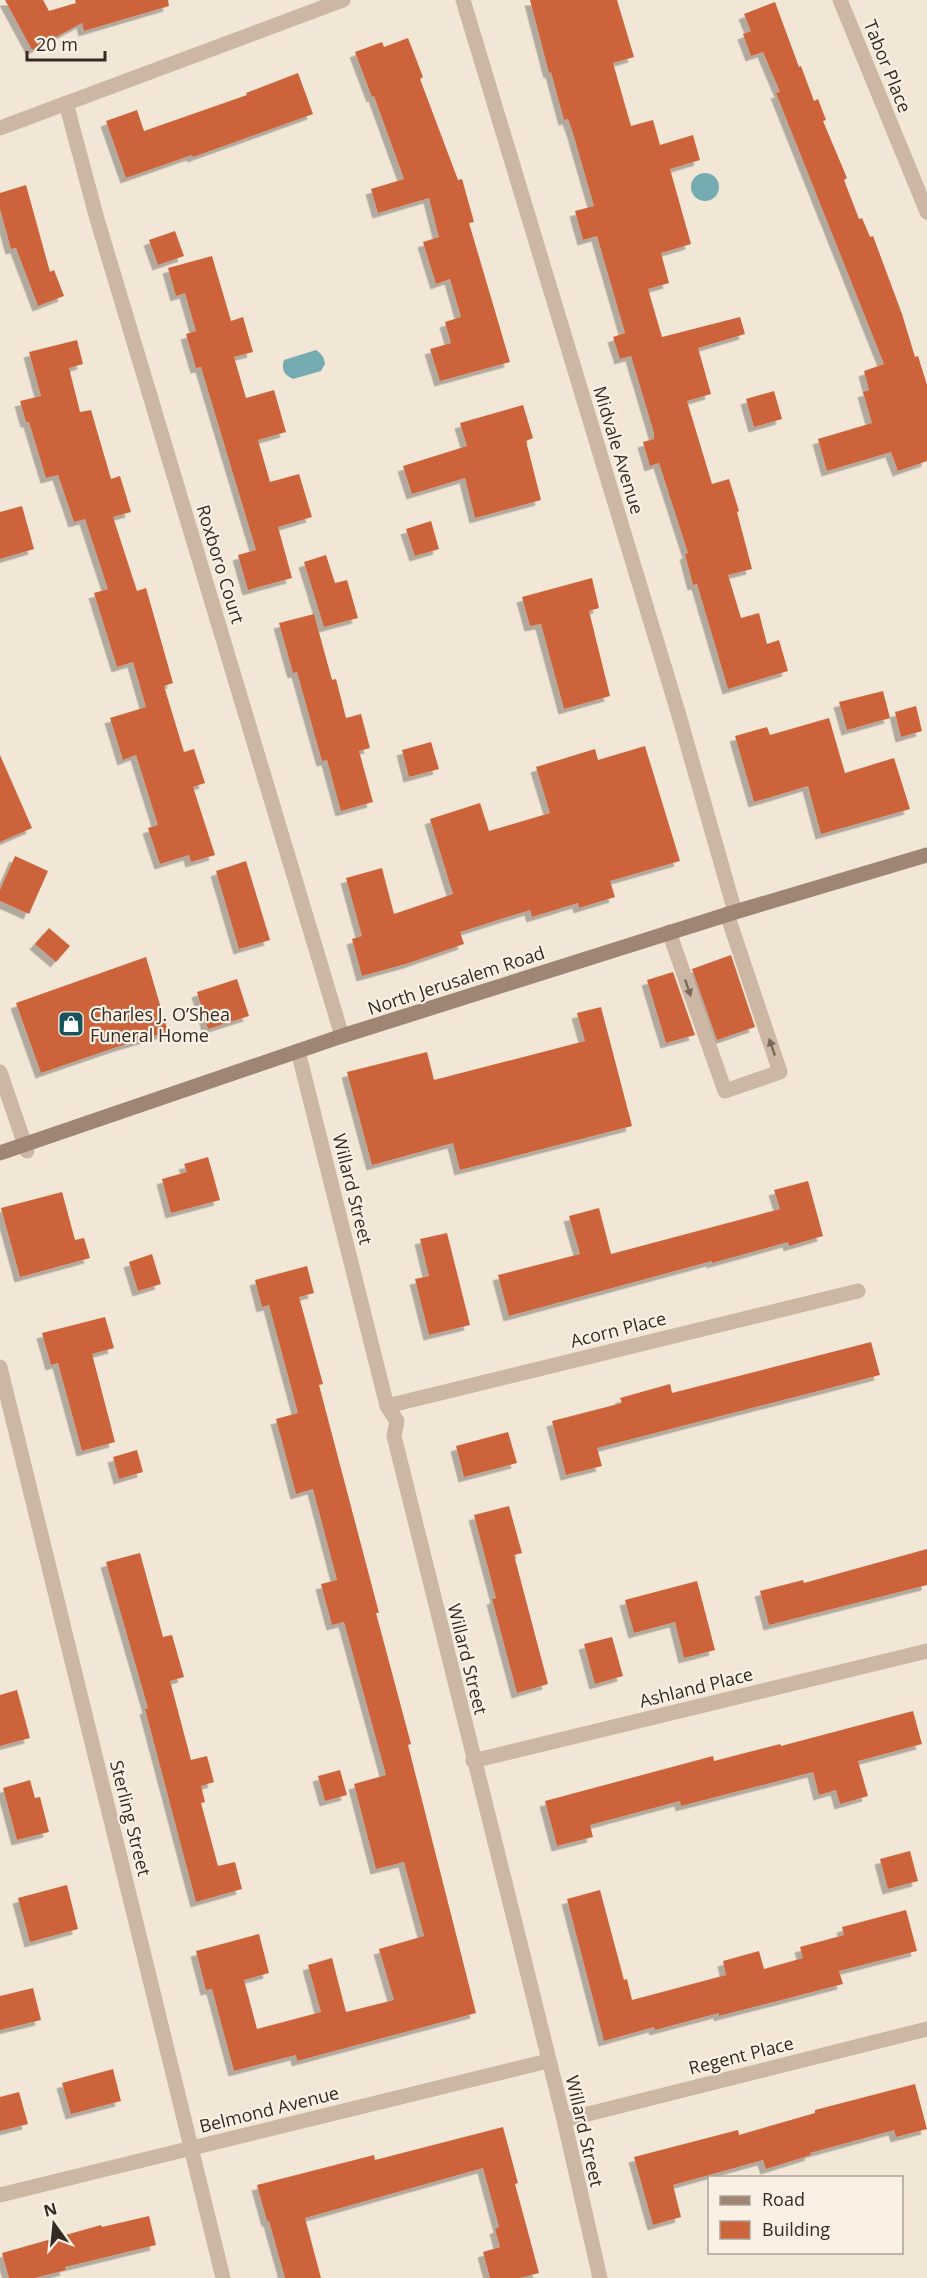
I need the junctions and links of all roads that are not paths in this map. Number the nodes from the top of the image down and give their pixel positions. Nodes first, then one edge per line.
1 (343, 0) edge
2 (463, 0) edge
3 (840, 0) edge
4 (66, 103) junction
5 (0, 128) edge
6 (927, 212) edge
7 (927, 855) edge
8 (731, 913) junction
9 (669, 932) junction
10 (342, 1036) junction
11 (298, 1051) junction
12 (0, 1072) edge
13 (26, 1148) junction
14 (0, 1153) edge
15 (858, 1291) dead end
16 (0, 1367) edge
17 (387, 1406) junction
18 (927, 1651) edge
19 (473, 1761) junction
20 (927, 2029) edge
21 (548, 2061) junction
22 (564, 2120) junction
23 (191, 2148) junction
24 (0, 2195) edge
25 (223, 2278) edge
26 (600, 2278) edge

1 - 4 street
2 - 8 street, Midvale Avenue
3 - 6 street, Tabor Place
4 - 5 street
4 - 10 street, Roxboro Court
7 - 8 main road, North Jerusalem Road
8 - 9 main road, North Jerusalem Road
9 -> 8 street, Midvale Avenue
9 - 10 main road, North Jerusalem Road
10 - 11 main road, North Jerusalem Road
11 - 13 main road, North Jerusalem Road
11 - 17 street, Willard Street
12 - 13 street
13 - 14 main road, North Jerusalem Road
15 - 17 street, Acorn Place
16 - 23 street, Sterling Street
17 - 19 street, Willard Street
18 - 19 street, Ashland Place
19 - 21 street, Willard Street
20 - 22 street, Regent Place
21 - 22 street, Willard Street
21 - 23 street, Belmond Avenue
22 - 26 street, Willard Street
23 - 24 street, Belmond Avenue
23 - 25 street, Sterling Street

